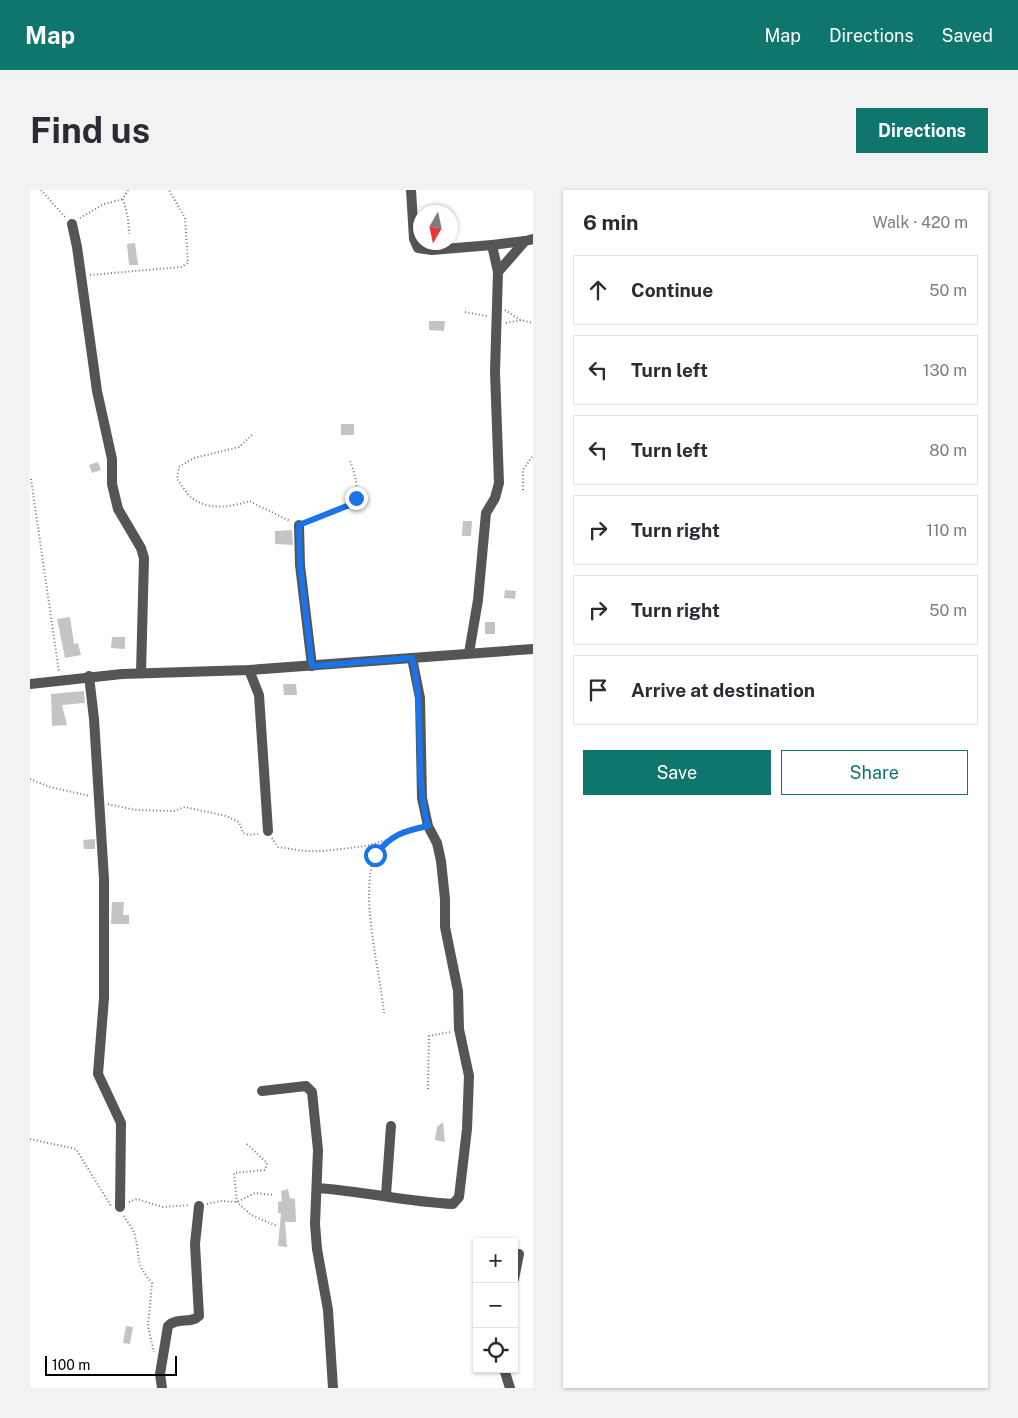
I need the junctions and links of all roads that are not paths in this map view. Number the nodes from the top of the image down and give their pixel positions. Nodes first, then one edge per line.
1 (411, 190) edge
2 (72, 224) road end
3 (529, 240) edge
4 (492, 245) junction
5 (498, 272) junction
6 (299, 525) road end
7 (533, 649) edge
8 (470, 653) junction
9 (412, 658) junction
10 (312, 666) junction
11 (249, 670) junction
12 (141, 673) junction
13 (89, 676) junction
14 (30, 684) edge
15 (268, 831) road end
16 (262, 1091) dead end
17 (391, 1126) dead end
18 (317, 1188) junction
19 (386, 1195) junction
20 (199, 1206) road end
21 (120, 1207) road end
22 (519, 1254) dead end
23 (518, 1259) edge
24 (505, 1373) edge
25 (162, 1388) edge
26 (333, 1388) edge
27 (510, 1388) edge

1 - 4 street
2 - 12 street
3 - 4 street
3 - 5 street
4 - 5 street
5 - 8 street
6 - 10 street
7 - 8 street
8 - 9 street
9 - 10 street
9 - 19 street
10 - 11 street
11 - 12 street
11 - 15 street
12 - 13 street
13 - 14 street
13 - 21 street
16 - 18 street
17 - 19 street
18 - 19 street
18 - 26 street
20 - 25 street
22 - 23 street
24 - 27 street

